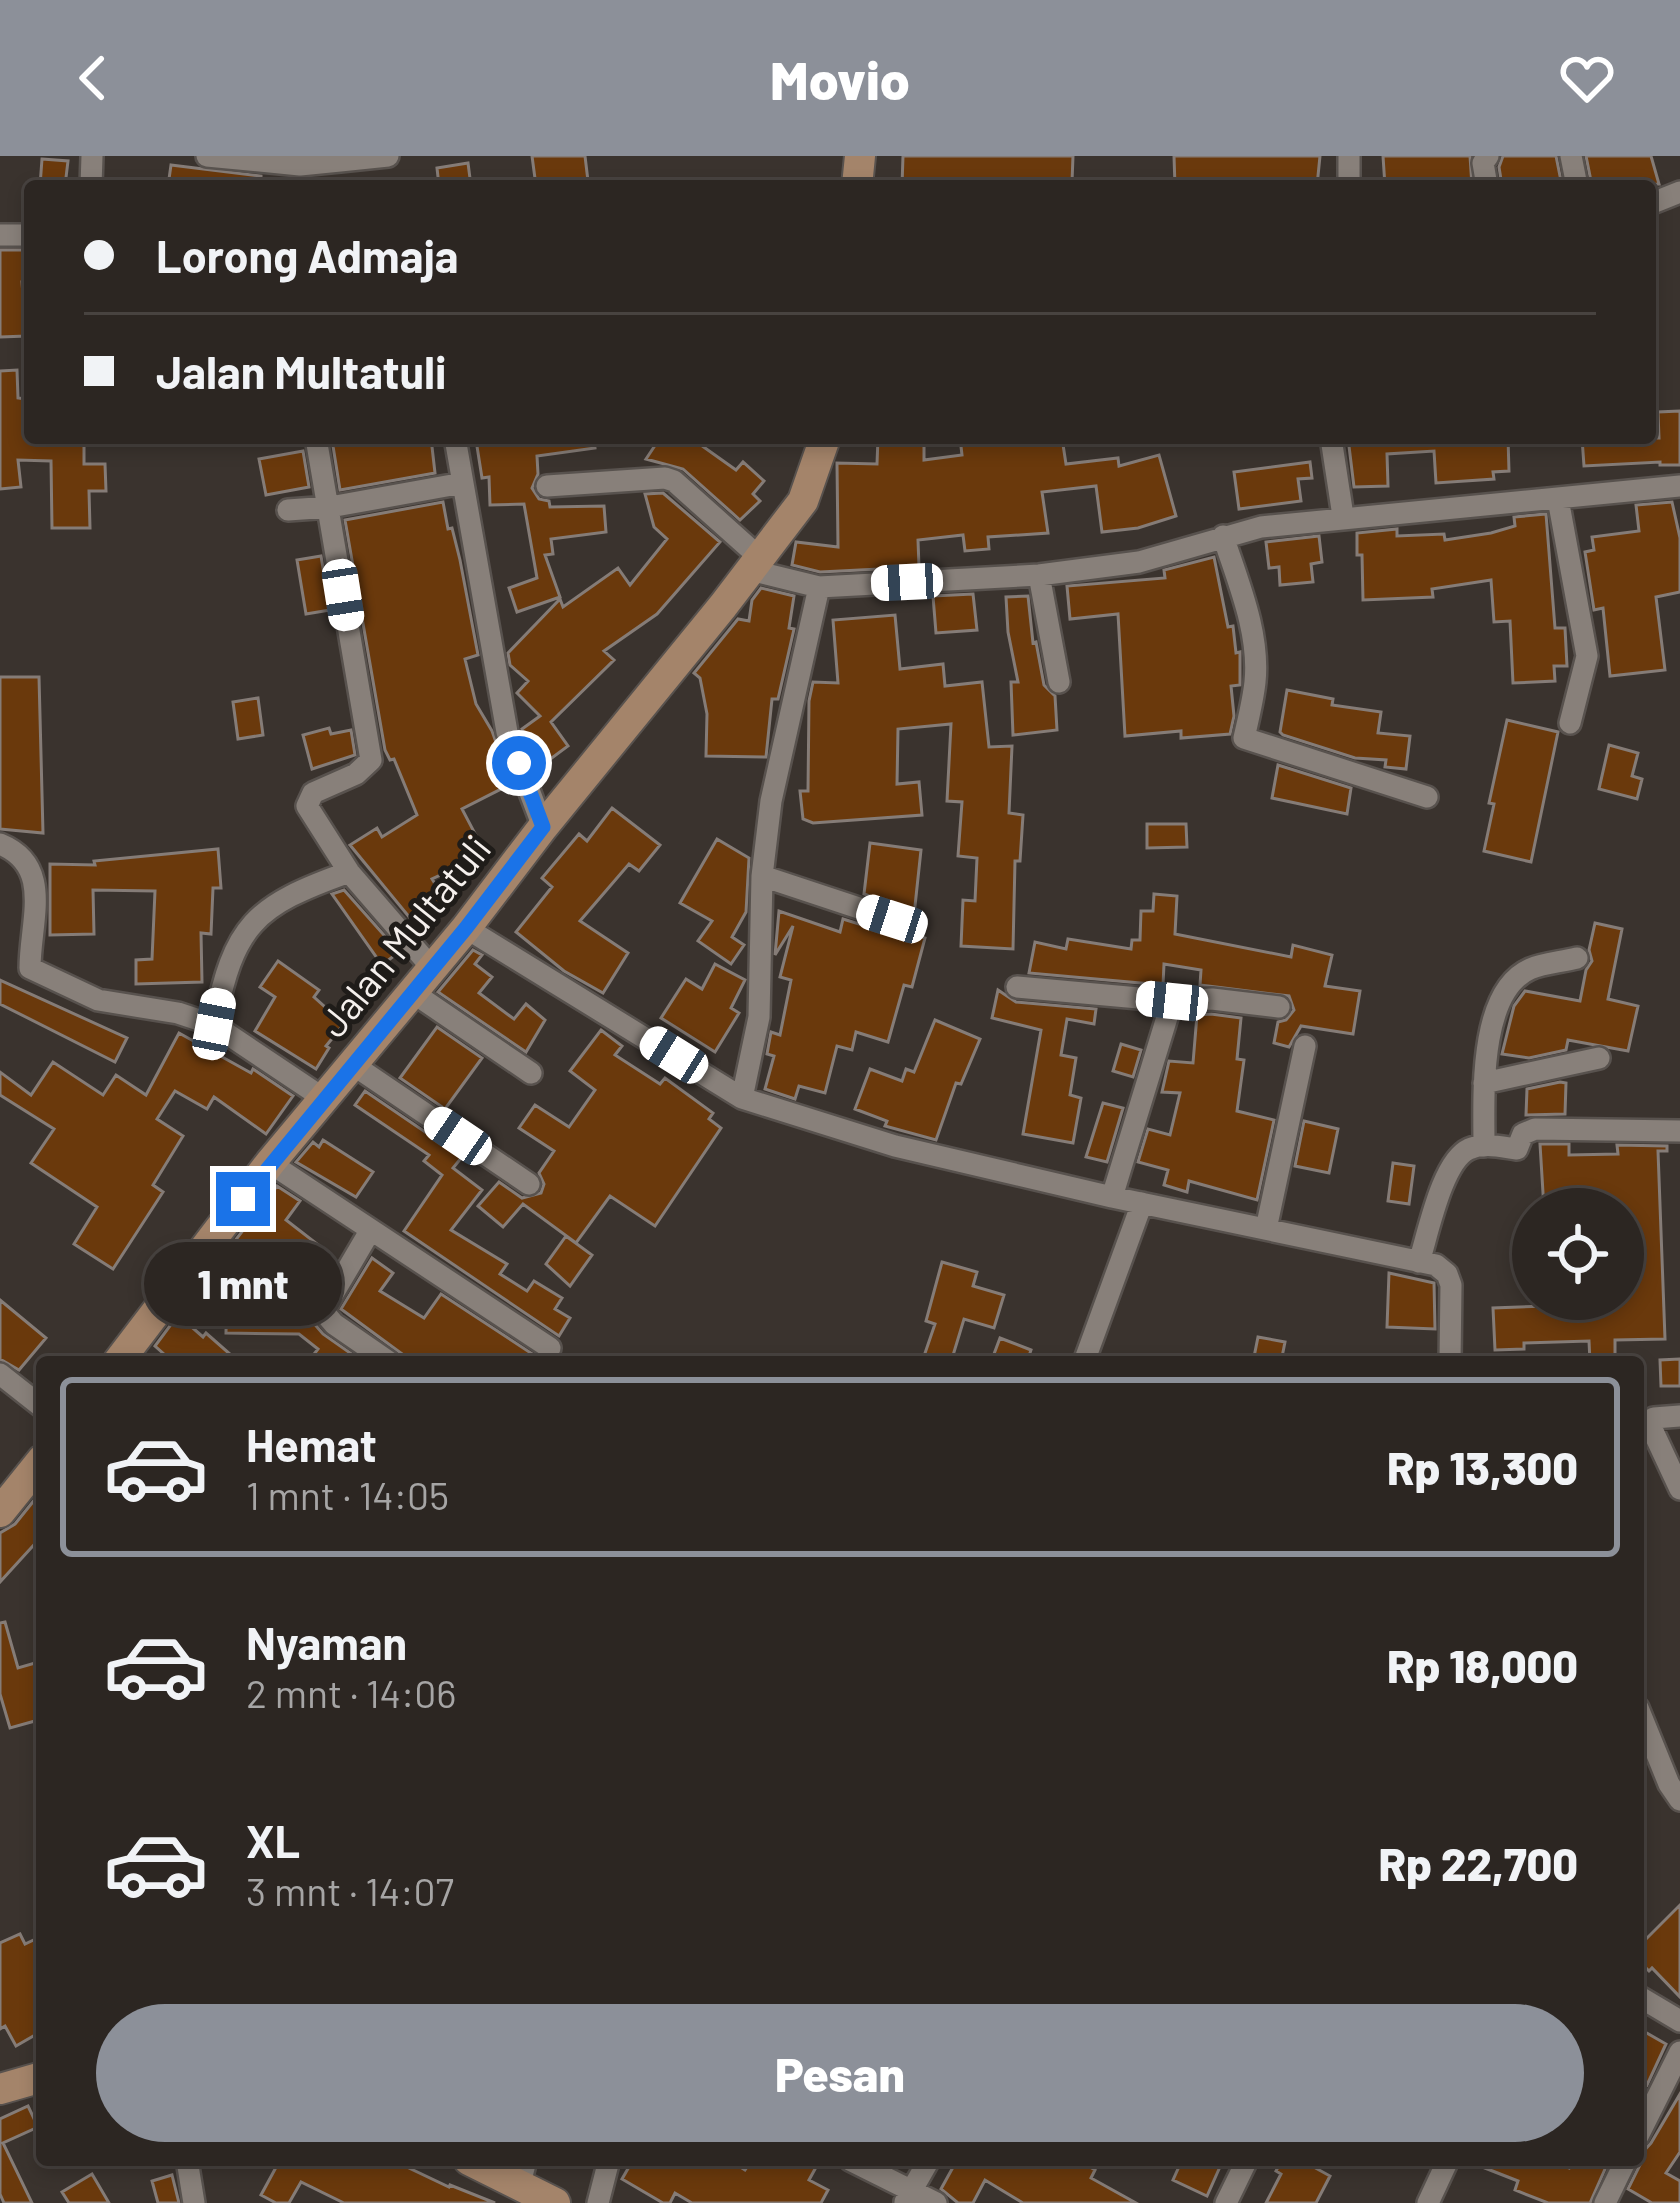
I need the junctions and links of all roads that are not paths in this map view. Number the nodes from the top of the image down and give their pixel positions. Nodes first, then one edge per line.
1 (207, 156) edge
2 (388, 156) edge
3 (236, 158) edge
4 (340, 159) edge
5 (317, 444) edge
6 (456, 444) edge
7 (823, 444) edge
8 (1332, 444) edge
9 (463, 483) junction
10 (547, 486) dead end
11 (1680, 486) edge
12 (1558, 499) junction
13 (330, 507) junction
14 (287, 510) dead end
15 (1343, 516) junction
16 (1223, 536) junction
17 (754, 563) junction
18 (1039, 575) junction
19 (819, 587) junction
20 (1059, 682) dead end
21 (1570, 723) dead end
22 (1427, 797) dead end
23 (543, 827) junction
24 (0, 844) edge
25 (349, 872) junction
26 (762, 875) junction
27 (892, 919) dead end
28 (466, 928) junction
29 (1576, 958) dead end
30 (422, 980) junction
31 (1017, 987) dead end
32 (1172, 1001) junction
33 (1279, 1007) dead end
34 (214, 1024) junction
35 (1305, 1046) dead end
36 (1599, 1058) dead end
37 (352, 1064) junction
38 (531, 1072) dead end
39 (1484, 1083) junction
40 (323, 1098) junction
41 (742, 1098) junction
42 (1680, 1131) edge
43 (1484, 1146) junction
44 (270, 1163) junction
45 (530, 1184) dead end
46 (1112, 1197) junction
47 (1142, 1203) junction
48 (1266, 1228) junction
49 (370, 1231) junction
50 (1419, 1262) junction
51 (550, 1348) dead end
52 (123, 1356) edge
53 (379, 1356) edge
54 (1086, 1356) edge
55 (1450, 1356) edge
56 (0, 1374) edge
57 (36, 1402) edge
58 (1680, 1416) edge
59 (1644, 1429) edge
60 (36, 1467) edge
61 (1680, 1489) edge
62 (0, 1512) edge
63 (1644, 1723) edge
64 (1680, 1800) edge
65 (1644, 2000) edge
66 (1680, 2021) edge
67 (1680, 2052) edge
68 (36, 2079) edge
69 (0, 2089) edge
70 (1644, 2124) edge
71 (188, 2166) edge
72 (607, 2166) edge
73 (859, 2166) edge
74 (926, 2166) edge
75 (1244, 2166) edge
76 (1445, 2166) edge
77 (1623, 2166) edge
78 (523, 2172) edge
79 (908, 2197) edge
80 (194, 2203) edge
81 (555, 2203) edge
82 (598, 2203) edge
83 (936, 2203) edge
84 (1226, 2203) edge
85 (1428, 2203) edge
86 (1605, 2203) edge

1 - 3 street
2 - 4 street
3 - 4 street
5 - 13 street
6 - 9 street
7 - 17 main road, Jalan Multatuli
8 - 15 street
9 - 13 street
9 - 23 street
10 - 17 street
11 - 12 street
12 - 15 street
12 - 21 street
13 - 14 street
13 - 25 street
15 - 16 street
16 - 18 street
16 - 22 street
17 - 19 street
17 - 23 main road, Jalan Multatuli
18 - 19 street
18 - 20 street
19 - 26 street
23 - 28 main road, Jalan Multatuli
24 - 34 street
25 - 30 street
25 - 34 street
26 - 27 street
26 - 41 street
28 - 30 main road, Jalan Multatuli
28 - 41 street
29 - 39 street
30 - 37 main road, Jalan Multatuli
30 - 38 street
31 - 32 street
32 - 33 street
32 - 46 street
34 - 40 street
35 - 48 street
36 - 39 street
37 - 40 main road, Jalan Multatuli
37 - 45 street
39 - 43 street
40 - 44 main road, Jalan Multatuli
41 - 46 street
42 - 43 street
43 - 50 street
44 - 49 street
44 - 52 main road, Jalan Multatuli
46 - 47 street
47 - 48 street
47 - 54 street
48 - 50 street
49 - 51 street
49 - 53 street
50 - 55 street
56 - 57 street
58 - 59 street
59 - 61 street
60 - 62 main road
63 - 64 street
65 - 66 street
67 - 70 street
68 - 69 main road
71 - 80 street
72 - 82 street
73 - 79 street
74 - 79 street
75 - 84 street
76 - 85 street
77 - 86 street
78 - 81 main road
79 - 83 street

